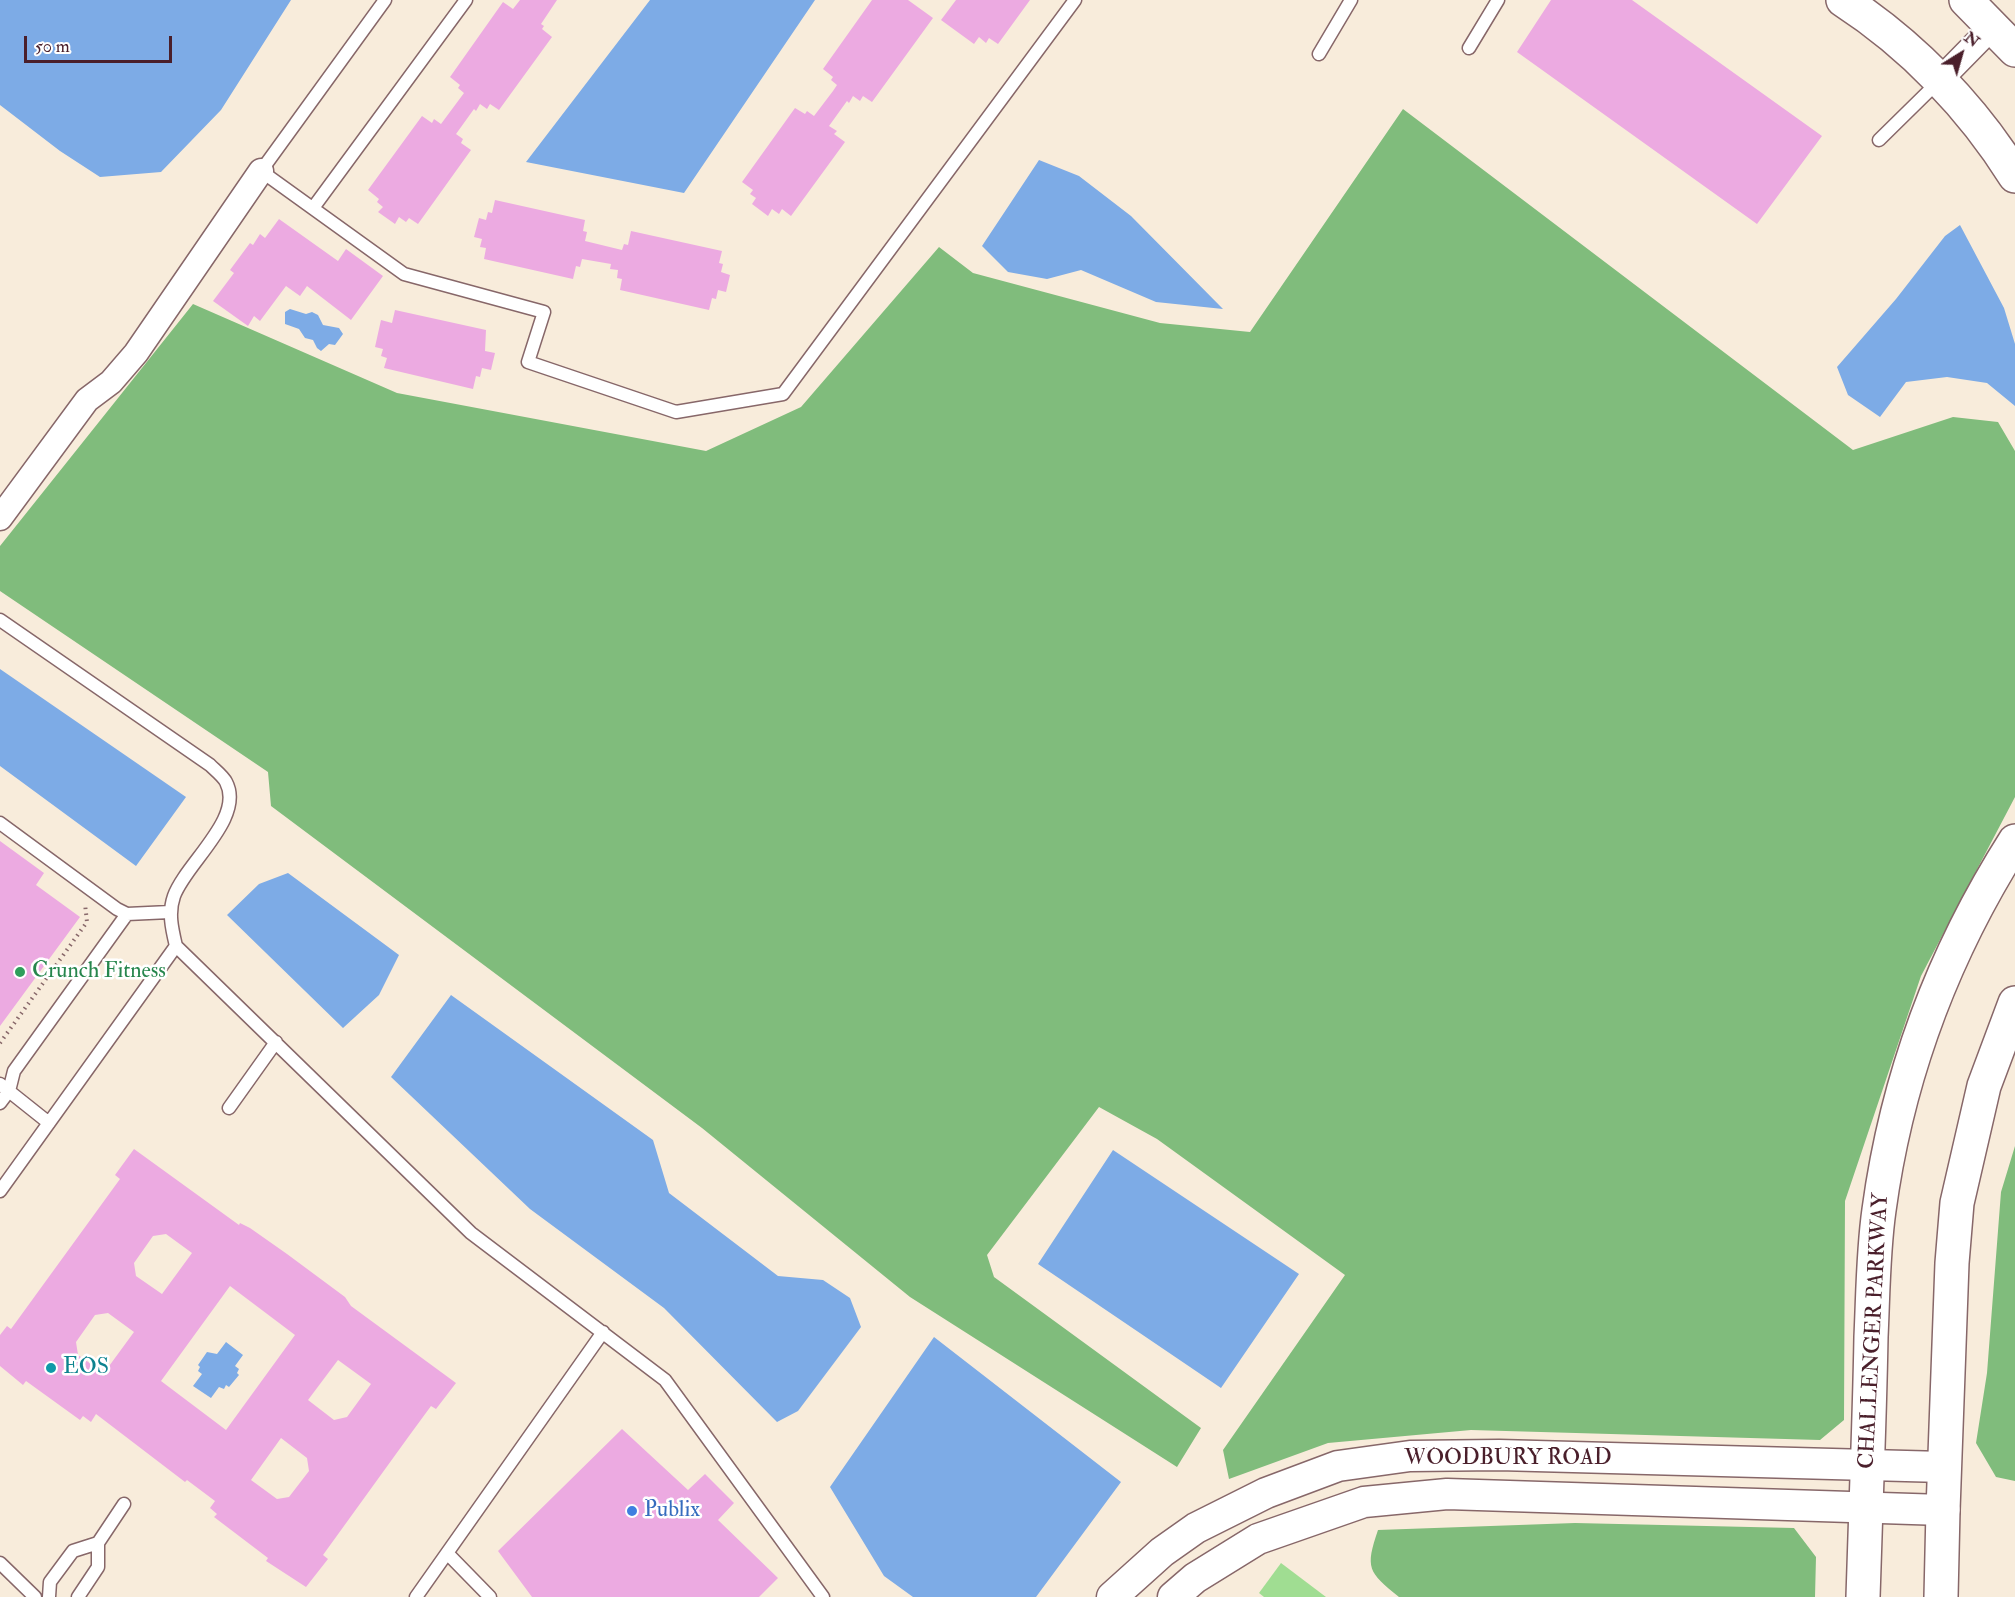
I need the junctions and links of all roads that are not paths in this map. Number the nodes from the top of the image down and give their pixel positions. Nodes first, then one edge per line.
1 (384, 0) edge
2 (466, 0) edge
3 (1074, 0) edge
4 (1351, 0) edge
5 (1498, 0) edge
6 (1843, 0) edge
7 (1965, 0) edge
8 (1993, 26) junction
9 (1469, 48) dead end
10 (2015, 50) edge
11 (1319, 54) dead end
12 (1939, 81) junction
13 (1879, 140) dead end
14 (261, 171) junction
15 (2015, 176) edge
16 (313, 208) junction
17 (0, 519) edge
18 (0, 620) edge
19 (0, 823) edge
20 (2015, 841) edge
21 (170, 912) junction
22 (127, 914) junction
23 (176, 946) junction
24 (2015, 1003) edge
25 (276, 1042) junction
26 (4, 1088) edge
27 (0, 1103) edge
28 (230, 1108) dead end
29 (49, 1123) junction
30 (0, 1191) edge
31 (603, 1332) junction
32 (1867, 1466) junction
33 (1944, 1467) junction
34 (124, 1504) dead end
35 (1866, 1506) junction
36 (1943, 1510) junction
37 (98, 1543) junction
38 (1161, 1552) junction
39 (447, 1553) junction
40 (0, 1563) edge
41 (35, 1597) edge
42 (49, 1597) edge
43 (78, 1597) edge
44 (416, 1597) edge
45 (490, 1597) edge
46 (823, 1597) edge
47 (1112, 1597) edge
48 (1131, 1597) edge
49 (1173, 1597) edge
50 (1863, 1597) edge
51 (1941, 1597) edge

1 - 14 lane
2 - 16 lane
3 - 16 lane
4 - 11 lane
5 - 9 lane
6 - 12 main road
7 - 8 main road
8 - 10 main road
8 - 12 street
12 - 13 lane
12 - 15 main road
14 - 16 lane
14 - 17 street
18 - 21 lane
19 - 22 lane
20 - 32 main road, CHALLENGER PARKWAY
21 - 22 lane
21 - 23 lane
22 - 26 lane
23 - 25 lane
23 - 29 lane
24 - 33 main road
25 - 28 lane
25 - 31 lane
26 - 27 lane
26 - 29 lane
29 - 30 lane
31 - 39 lane
31 - 46 lane
32 - 33 street, WOODBURY ROAD
32 - 35 main road, CHALLENGER PARKWAY
32 - 38 street, WOODBURY ROAD
33 - 36 main road
34 - 37 lane
35 - 36 street, WOODBURY ROAD
35 - 49 street, WOODBURY ROAD
35 - 50 main road, CHALLENGER PARKWAY
36 - 51 main road
37 - 42 lane
37 - 43 lane
38 - 47 street, WOODBURY ROAD
38 - 48 street
39 - 44 lane
39 - 45 lane
40 - 41 lane

